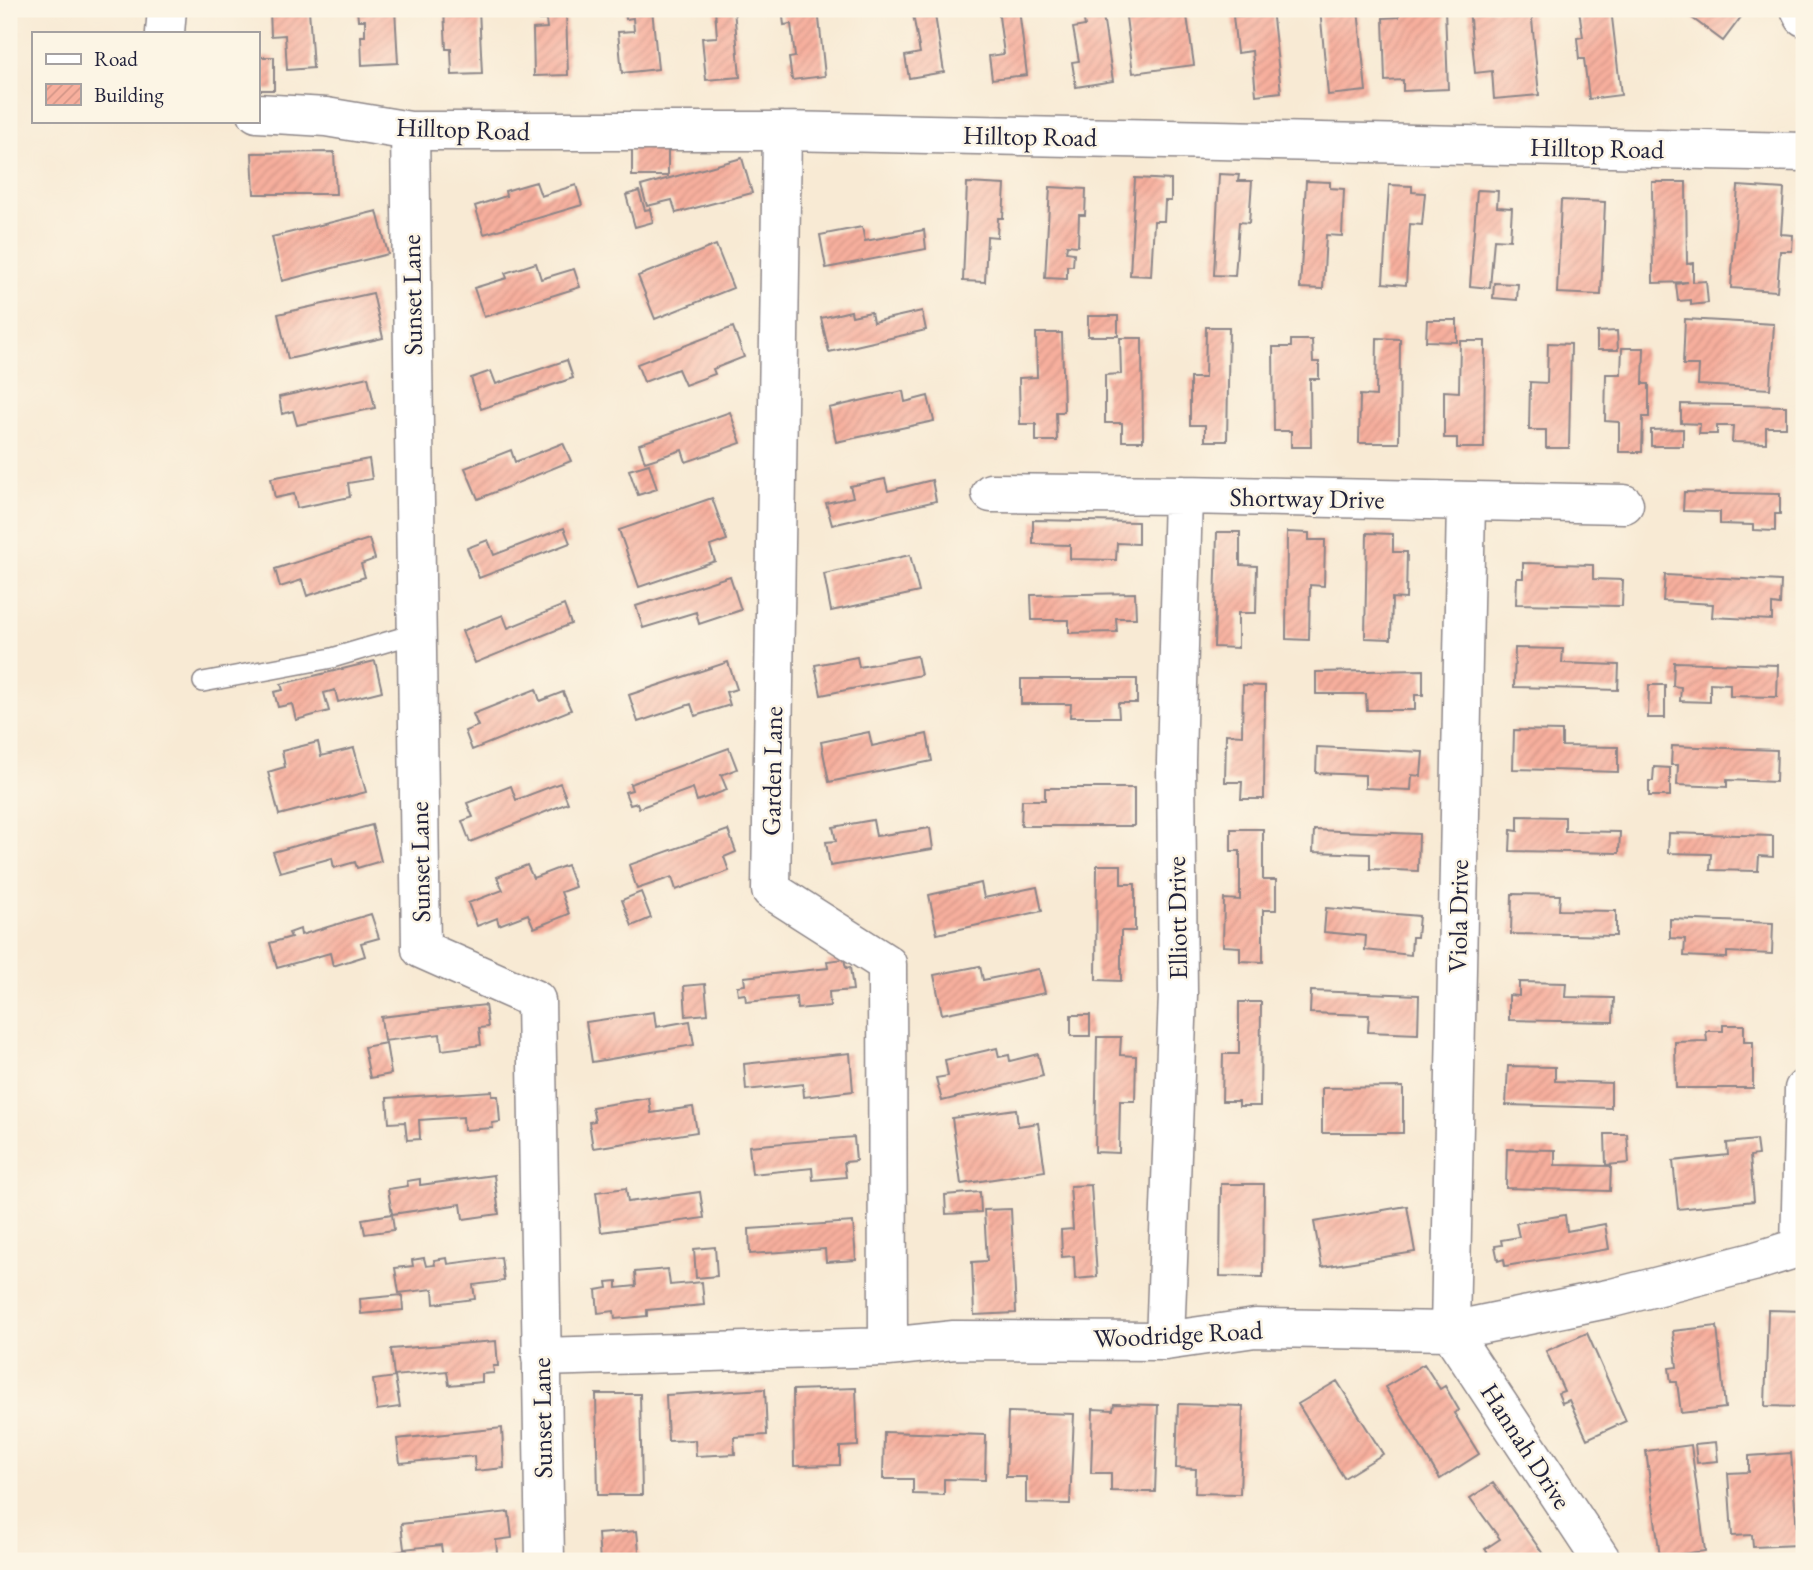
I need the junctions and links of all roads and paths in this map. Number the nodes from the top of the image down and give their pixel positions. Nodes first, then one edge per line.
1 (167, 9) edge
2 (1800, 9) edge
3 (1804, 17) edge
4 (165, 32) edge
5 (259, 113) edge
6 (410, 131) junction
7 (782, 131) junction
8 (1804, 152) edge
9 (991, 494) dead end
10 (1183, 495) junction
11 (1466, 502) junction
12 (1624, 505) dead end
13 (416, 633) junction
14 (204, 682) dead end
15 (1804, 1089) edge
16 (1802, 1246) edge
17 (1450, 1331) junction
18 (1165, 1341) junction
19 (888, 1347) junction
20 (541, 1357) junction
21 (545, 1561) edge
22 (1602, 1561) edge

1 - 4 street
2 - 3 street
5 - 6 street, Hilltop Road
6 - 7 street, Hilltop Road
6 - 13 street, Sunset Lane
7 - 8 street, Hilltop Road
7 - 19 street, Garden Lane
9 - 10 street, Shortway Drive
10 - 11 street, Shortway Drive
10 - 18 street, Elliott Drive
11 - 12 street, Shortway Drive
11 - 17 street, Viola Drive
13 - 14 lane
13 - 20 street, Sunset Lane
15 - 16 street
16 - 17 street, Woodridge Road
17 - 18 street, Woodridge Road
17 - 22 street, Hannah Drive
18 - 19 street, Woodridge Road
19 - 20 street, Woodridge Road
20 - 21 street, Sunset Lane

